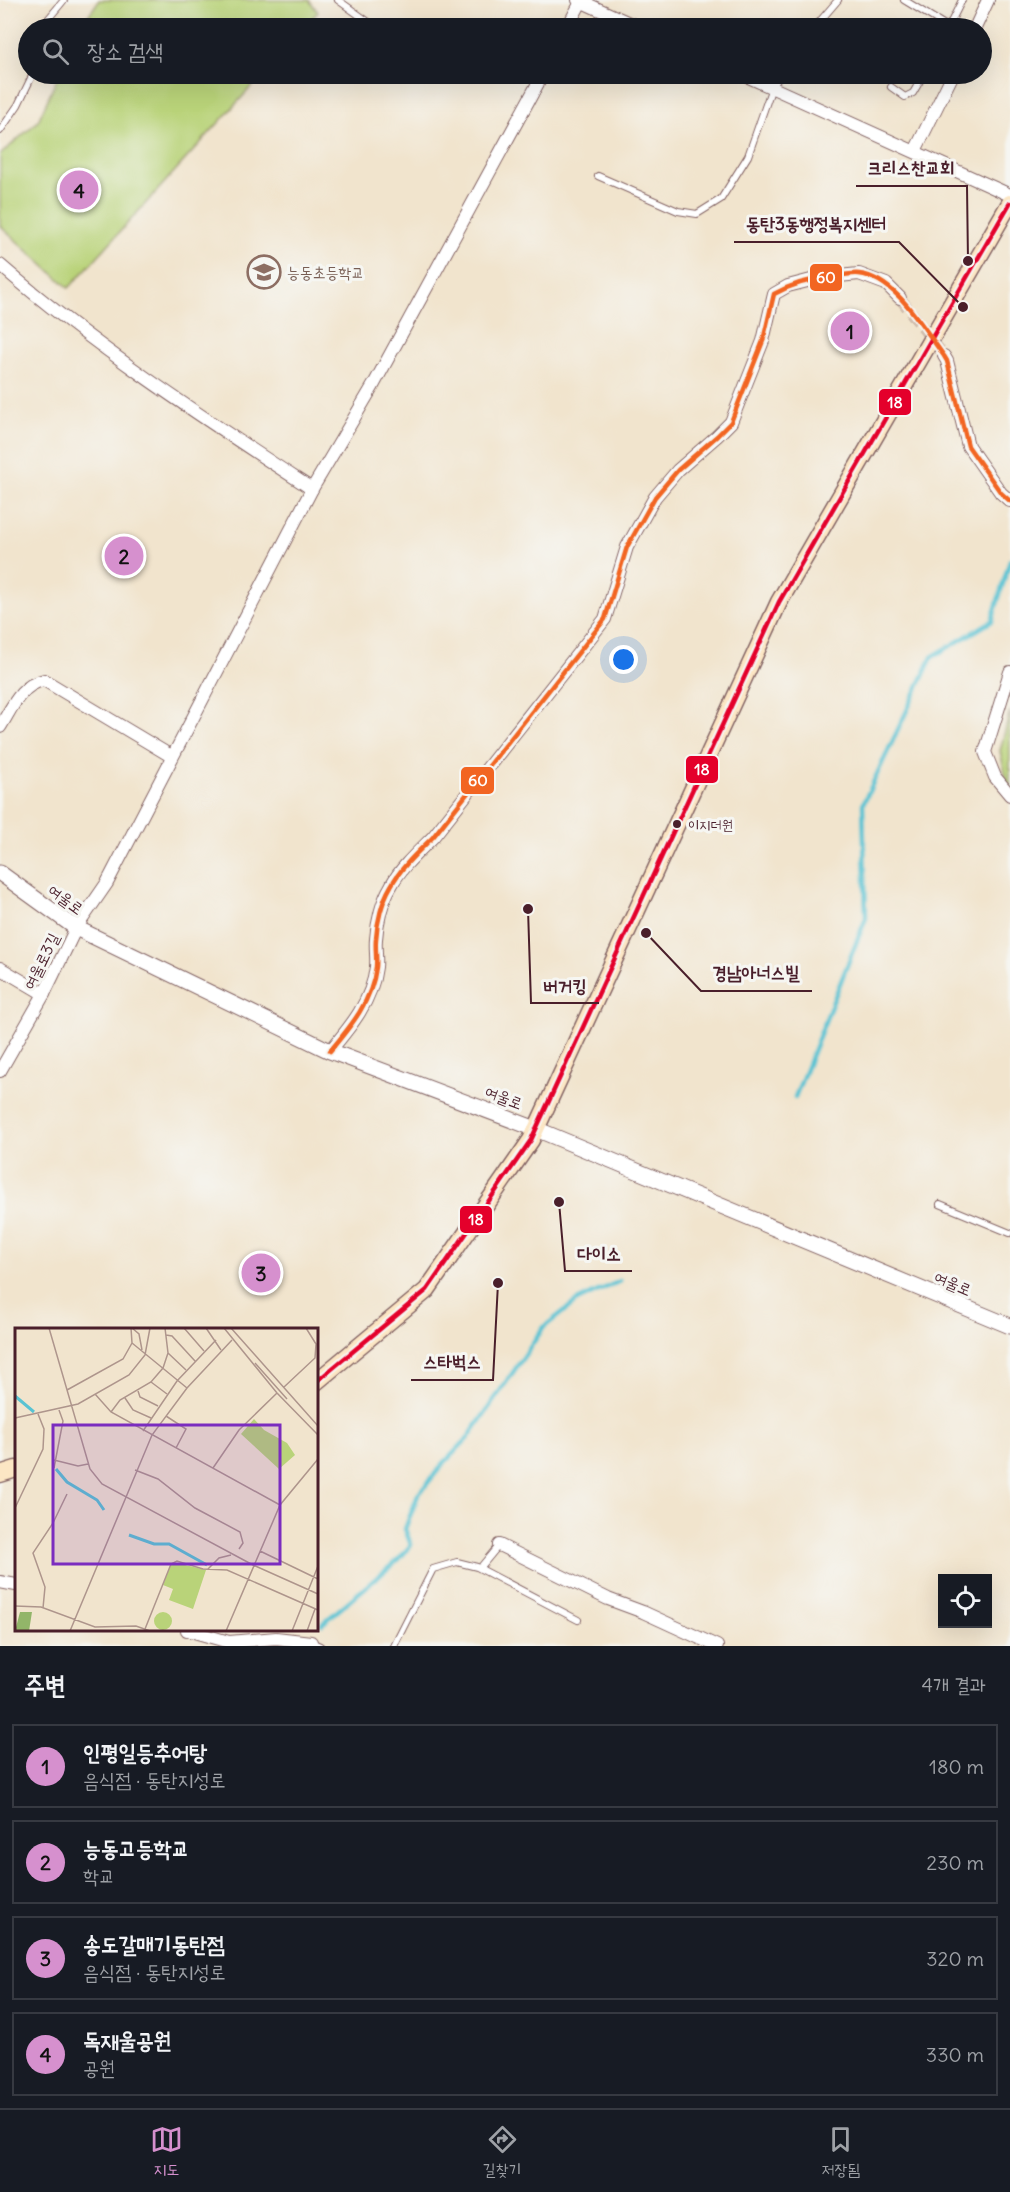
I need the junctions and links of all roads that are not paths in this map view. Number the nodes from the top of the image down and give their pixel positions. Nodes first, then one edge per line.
1 (64, 0) edge
2 (338, 0) edge
3 (838, 0) edge
4 (904, 0) edge
5 (962, 0) edge
6 (988, 0) edge
7 (580, 1) edge
8 (49, 18) edge
9 (363, 18) edge
10 (572, 18) edge
11 (618, 18) edge
12 (823, 18) edge
13 (932, 18) edge
14 (953, 18) edge
15 (980, 18) edge
16 (28, 84) edge
17 (538, 84) edge
18 (765, 84) edge
19 (774, 84) edge
20 (918, 84) edge
21 (948, 84) edge
22 (772, 87) junction
23 (891, 87) dead end
24 (0, 131) edge
25 (915, 151) junction
26 (598, 176) dead end
27 (1010, 195) edge
28 (1010, 203) edge
29 (0, 265) edge
30 (900, 298) tunnel mouth
31 (944, 356) tunnel mouth
32 (312, 489) junction
33 (1010, 501) edge
34 (1010, 672) edge
35 (0, 727) edge
36 (171, 756) junction
37 (1010, 795) edge
38 (0, 873) edge
39 (76, 928) junction
40 (0, 968) edge
41 (44, 994) junction
42 (330, 1051) junction
43 (0, 1071) edge
44 (536, 1129) junction
45 (940, 1204) dead end
46 (1010, 1233) edge
47 (1010, 1326) edge
48 (318, 1380) edge
49 (15, 1469) edge
50 (0, 1474) edge
51 (499, 1545) joint
52 (480, 1568) junction
53 (0, 1582) edge
54 (15, 1586) edge
55 (578, 1620) dead end
56 (194, 1631) edge
57 (254, 1635) edge
58 (315, 1644) edge
59 (394, 1646) edge
60 (717, 1646) edge

1 - 8 lane
2 - 9 lane
3 - 12 lane
4 - 13 lane
5 - 14 lane
6 - 15 street
7 - 10 street
7 - 11 street
16 - 24 lane
17 - 32 street, 여울로3길
18 - 22 street
19 - 22 lane
20 - 23 lane
21 - 25 street
22 - 25 street
22 - 26 lane
25 - 27 street
28 - 44 main road
29 - 32 street
30 - 42 street
31 - 33 street
32 - 36 street, 여울로3길
34 - 37 street
35 - 36 street
36 - 39 street, 여울로3길
38 - 39 street, 여울로
39 - 41 street, 여울로3길
39 - 42 street, 여울로
40 - 41 street
41 - 43 street, 여울로3길
42 - 44 street, 여울로
44 - 47 street, 여울로
44 - 48 main road
45 - 46 lane
49 - 50 main road
51 - 52 lane
51 - 60 street
52 - 55 lane
52 - 59 lane
53 - 54 street
56 - 57 street
57 - 58 street

